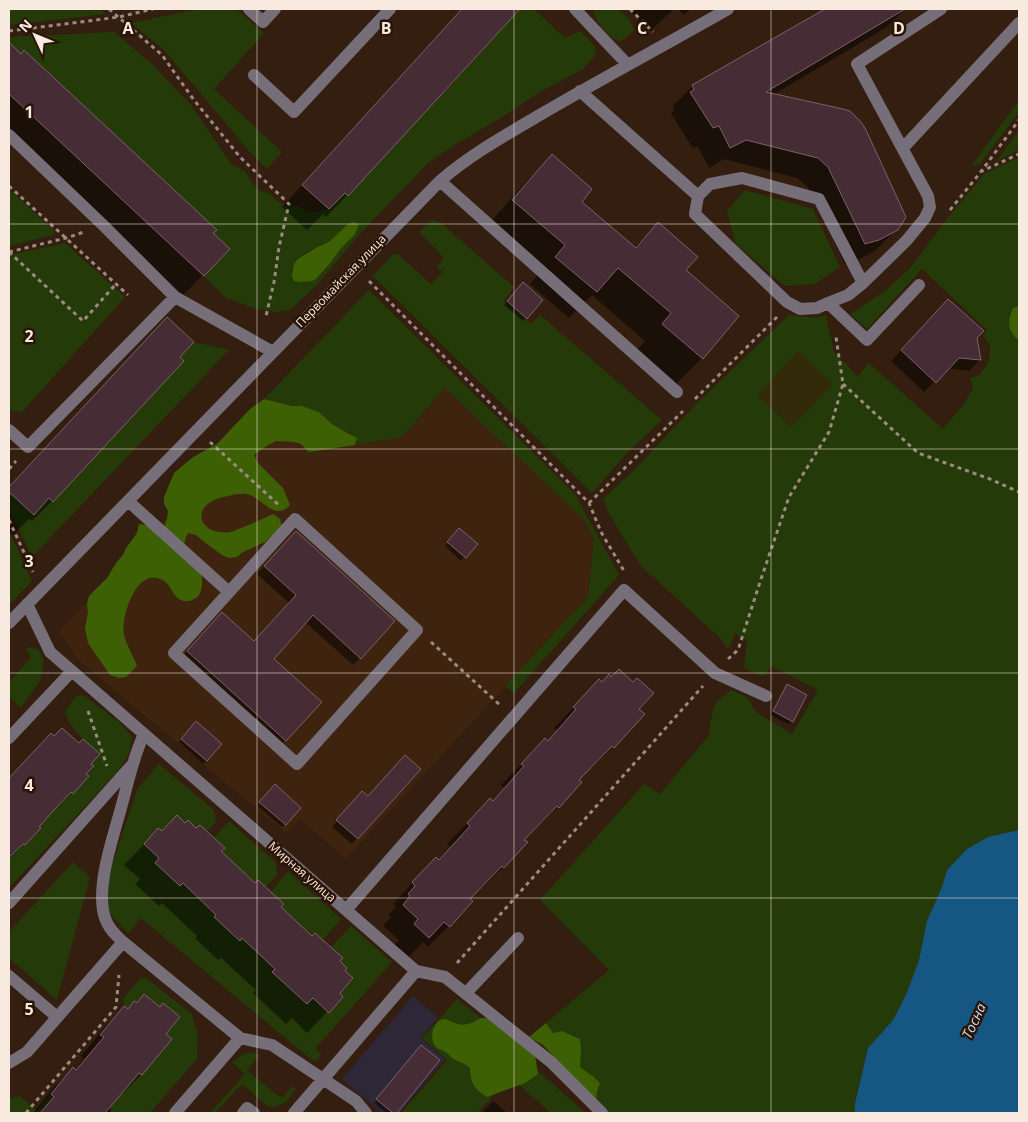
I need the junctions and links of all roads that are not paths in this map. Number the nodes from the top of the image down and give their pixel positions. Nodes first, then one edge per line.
1 (248, 9) edge
2 (275, 9) edge
3 (390, 9) edge
4 (575, 9) edge
5 (728, 9) edge
6 (941, 9) edge
7 (1019, 23) edge
8 (628, 65) junction
9 (254, 75) dead end
10 (580, 91) junction
11 (9, 135) edge
12 (902, 148) junction
13 (440, 181) junction
14 (698, 196) junction
15 (864, 283) junction
16 (919, 285) dead end
17 (176, 297) junction
18 (828, 303) junction
19 (273, 352) junction
20 (677, 392) dead end
21 (9, 430) edge
22 (128, 500) junction
23 (229, 592) junction
24 (27, 604) junction
25 (9, 623) edge
26 (77, 676) junction
27 (766, 696) dead end
28 (144, 734) junction
29 (9, 738) edge
30 (133, 765) junction
31 (9, 903) edge
32 (346, 910) junction
33 (518, 938) dead end
34 (123, 942) junction
35 (416, 971) junction
36 (9, 976) edge
37 (466, 993) junction
38 (56, 1018) junction
39 (240, 1038) junction
40 (9, 1063) edge
41 (323, 1079) junction
42 (175, 1113) edge
43 (243, 1113) edge
44 (254, 1113) edge
45 (294, 1113) edge
46 (366, 1113) edge
47 (602, 1113) edge

1 - 2 street
3 - 9 street
4 - 8 street
5 - 8 street, Первомайская улица
6 - 12 street
7 - 12 street
8 - 10 street, Первомайская улица
10 - 13 street, Первомайская улица
10 - 14 street
11 - 17 street
12 - 15 street
13 - 19 street, Первомайская улица
13 - 20 street
14 - 15 street
14 - 18 street
15 - 18 street
16 - 18 street
17 - 19 street
17 - 21 street
19 - 22 street, Первомайская улица
22 - 23 street
22 - 24 street, Первомайская улица
23 - 23 street
24 - 25 street, Первомайская улица
24 - 26 street, Мирная улица
26 - 28 street, Мирная улица
26 - 29 street
27 - 32 street
28 - 30 street
28 - 32 street, Мирная улица
30 - 31 street
30 - 34 street
32 - 35 street, Мирная улица
33 - 37 street
34 - 38 street
34 - 39 street
35 - 37 street, Мирная улица
35 - 41 street
36 - 38 street
37 - 47 street, Мирная улица
38 - 40 street
39 - 41 street
39 - 42 street
41 - 45 street
41 - 46 street
43 - 44 street

